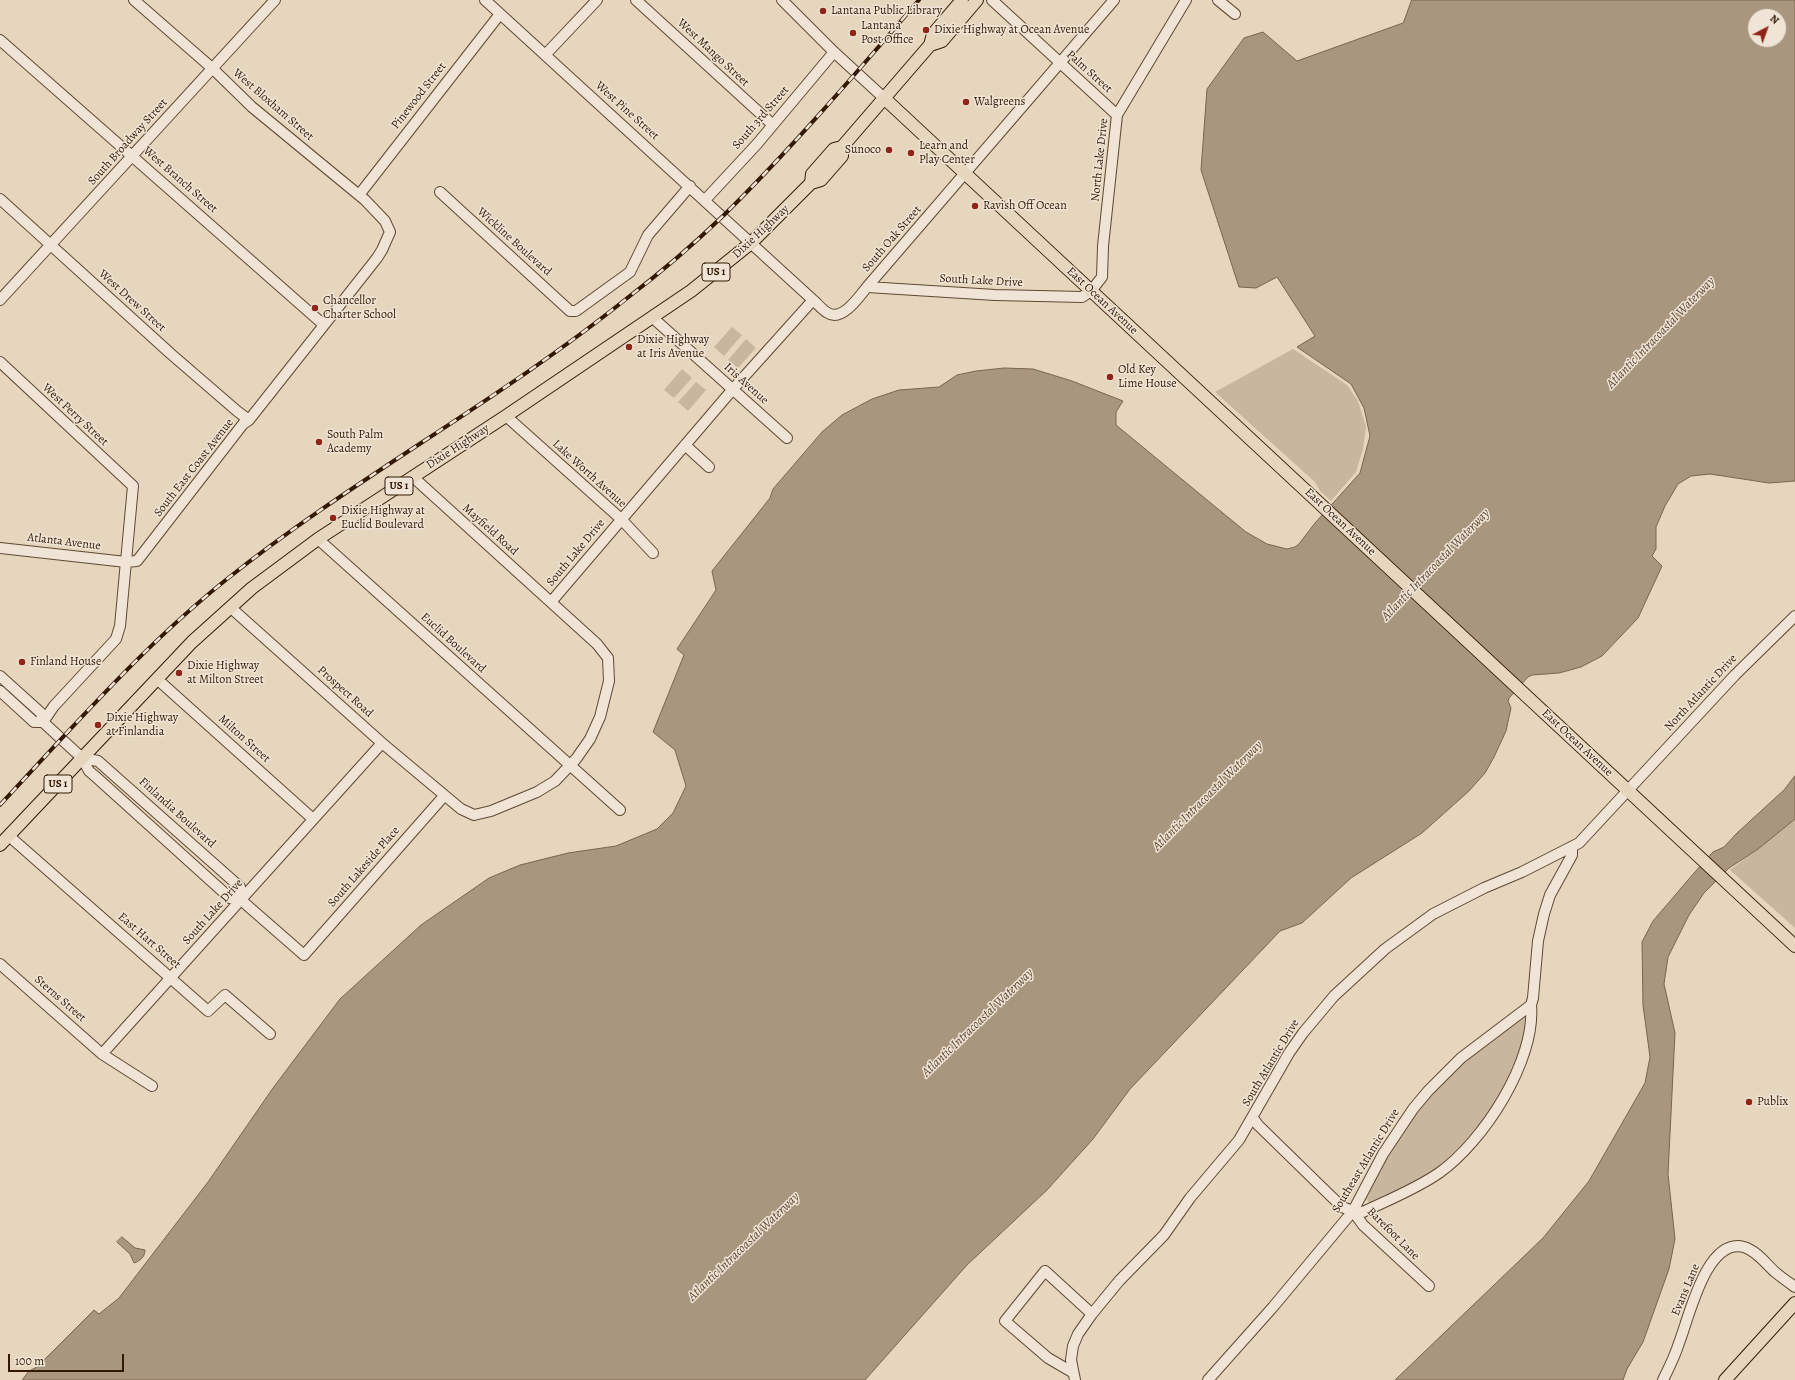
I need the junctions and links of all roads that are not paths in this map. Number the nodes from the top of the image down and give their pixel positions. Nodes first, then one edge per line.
1 (134, 0) edge
2 (275, 0) edge
3 (485, 0) edge
4 (597, 0) edge
5 (636, 0) edge
6 (962, 0) edge
7 (977, 0) edge
8 (992, 0) edge
9 (1114, 0) edge
10 (1186, 0) edge
11 (1218, 0) edge
12 (786, 1) edge
13 (500, 14) junction
14 (1235, 14) dead end
15 (0, 40) edge
16 (930, 45) junction
17 (834, 52) junction
18 (546, 54) junction
19 (1060, 63) junction
20 (212, 68) junction
21 (884, 98) junction
22 (1117, 115) junction
23 (773, 125) junction
24 (133, 156) junction
25 (965, 173) junction
26 (690, 186) junction
27 (440, 192) dead end
28 (359, 195) junction
29 (0, 199) edge
30 (705, 200) junction
31 (390, 232) joint
32 (751, 243) junction
33 (50, 246) junction
34 (867, 287) junction
35 (1091, 291) junction
36 (0, 300) edge
37 (813, 300) junction
38 (653, 318) junction
39 (324, 325) junction
40 (0, 362) edge
41 (733, 390) junction
42 (506, 416) junction
43 (249, 420) junction
44 (787, 438) dead end
45 (685, 445) junction
46 (709, 466) dead end
47 (413, 477) junction
48 (621, 519) junction
49 (318, 539) junction
50 (0, 548) edge
51 (653, 553) dead end
52 (126, 562) junction
53 (551, 602) junction
54 (230, 607) junction
55 (1795, 616) edge
56 (0, 676) edge
57 (157, 679) junction
58 (0, 692) edge
59 (43, 722) junction
60 (382, 743) junction
61 (82, 758) junction
62 (570, 766) junction
63 (1628, 790) junction
64 (444, 796) junction
65 (620, 810) dead end
66 (313, 820) junction
67 (9, 836) junction
68 (0, 845) edge
69 (1572, 847) junction
70 (241, 900) junction
71 (1795, 946) edge
72 (304, 955) joint
73 (0, 964) edge
74 (171, 978) junction
75 (1531, 1005) junction
76 (270, 1034) dead end
77 (102, 1054) junction
78 (152, 1086) dead end
79 (1253, 1118) junction
80 (1353, 1211) junction
81 (1429, 1286) dead end
82 (1795, 1287) edge
83 (1795, 1303) edge
84 (1092, 1314) junction
85 (1073, 1376) edge
86 (1208, 1380) edge
87 (1663, 1380) edge
88 (1725, 1380) edge

1 - 20 street, West Bloxham Street
2 - 20 street, South Broadway Street
3 - 13 street, West Pine Street
4 - 18 street
5 - 23 street, West Mango Street
6 - 16 main road, Dixie Highway / US 1
7 - 16 main road, Dixie Highway / US 1
8 - 19 street, Palm Street
9 - 19 street, South Oak Street
10 - 22 street, North Lake Drive
11 - 14 street
12 - 17 street
13 - 18 street, West Pine Street
13 - 28 street, Pinewood Street
15 - 24 street, West Branch Street
16 - 21 main road, Dixie Highway / US 1
17 - 21 street
17 - 23 street, South 3rd Street
18 - 26 street, West Pine Street
19 - 22 street, Palm Street
19 - 25 street, South Oak Street
20 - 24 street, South Broadway Street
20 - 28 street, West Bloxham Street
21 - 25 main road, East Ocean Avenue
21 - 32 main road, Dixie Highway / US 1
22 - 35 street, North Lake Drive
23 - 30 street, South 3rd Street
24 - 33 street, South Broadway Street
24 - 39 street, West Branch Street
25 - 34 street, South Oak Street
25 - 35 main road, East Ocean Avenue
26 - 27 street, Wickline Boulevard
26 - 30 street, West Pine Street
28 - 31 street, West Bloxham Street
29 - 33 street, West Drew Street
30 - 32 street, West Pine Street
31 - 39 street, South East Coast Avenue
32 - 37 street, West Pine Street
32 - 38 main road, Dixie Highway / US 1
33 - 36 street, South Broadway Street
33 - 43 street, West Drew Street
34 - 35 street, South Lake Drive
34 - 37 street, South Oak Street
35 - 63 main road, East Ocean Avenue
37 - 41 street, South Lake Drive
38 - 41 street, Iris Avenue
38 - 42 main road, Dixie Highway / US 1
39 - 43 street, South East Coast Avenue
40 - 52 street, West Perry Street
41 - 44 street, Iris Avenue
41 - 45 street, South Lake Drive
42 - 47 main road, Dixie Highway / US 1
42 - 48 street, Lake Worth Avenue
43 - 52 street, South East Coast Avenue
45 - 46 street
45 - 48 street, South Lake Drive
47 - 49 main road, Dixie Highway / US 1
47 - 53 street, Mayfield Road
48 - 51 street, Lake Worth Avenue
48 - 53 street, South Lake Drive
49 - 54 main road, Dixie Highway / US 1
49 - 62 street, Euclid Boulevard
50 - 52 street, Atlanta Avenue
52 - 59 street
53 - 62 street, South Lake Drive
54 - 57 main road, Dixie Highway / US 1
54 - 60 street, Prospect Road
55 - 63 street, North Atlantic Drive
56 - 59 street, Finlandia Boulevard
57 - 61 main road, Dixie Highway / US 1
57 - 66 street, Milton Street
58 - 59 street, Finlandia Boulevard
59 - 61 street, Finlandia Boulevard
60 - 64 street, Prospect Road
60 - 66 street, South Lake Drive
61 - 67 main road, Dixie Highway / US 1
61 - 70 street, Finlandia Boulevard
61 - 70 street, Finlandia Boulevard
62 - 64 street, South Lake Drive
62 - 65 street, Euclid Boulevard
63 - 69 street, South Atlantic Drive
63 - 71 main road, East Ocean Avenue
64 - 72 street, South Lakeside Place
66 - 70 street, South Lake Drive
67 - 68 main road, Dixie Highway / US 1
67 - 74 street, East Hart Street
69 - 75 street
69 - 79 street, South Atlantic Drive
70 - 72 street, Finlandia Boulevard
70 - 74 street, South Lake Drive
73 - 77 street, Sterns Street
74 - 76 street, East Hart Street
74 - 77 street, South Lake Drive
75 - 80 street, Southeast Atlantic Drive
75 - 80 street
77 - 78 street
79 - 80 street, Barefoot Lane
79 - 84 street, South Atlantic Drive
80 - 81 street, Barefoot Lane
80 - 86 street, Southeast Atlantic Drive
82 - 87 street, Evans Lane
83 - 88 main road
84 - 85 street, South Atlantic Drive
84 - 85 street

